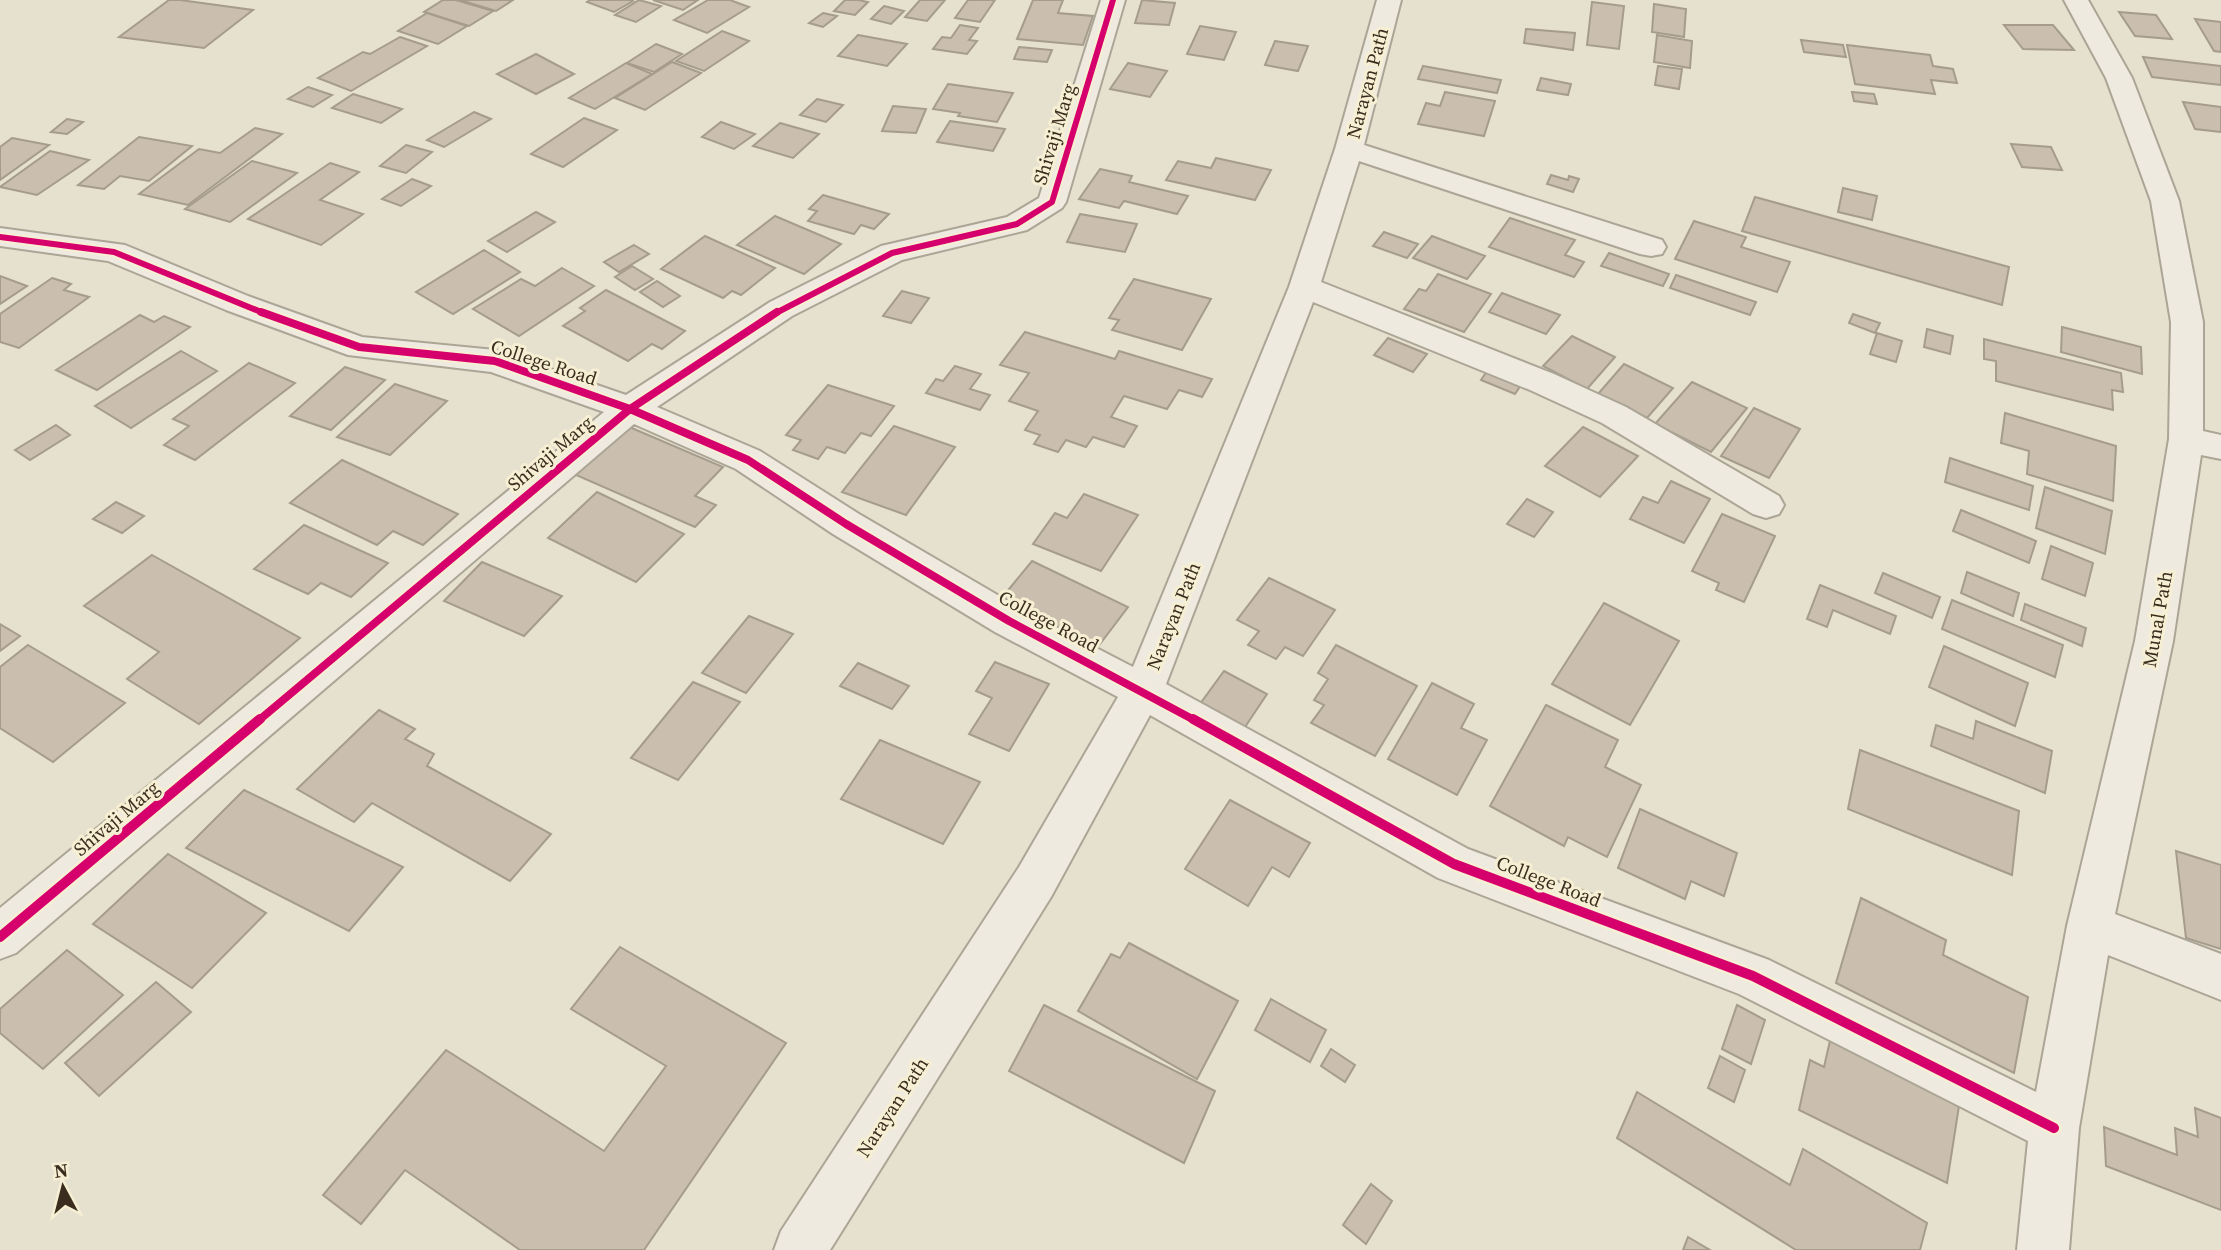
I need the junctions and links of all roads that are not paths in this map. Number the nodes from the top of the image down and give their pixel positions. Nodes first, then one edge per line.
1 (1113, 0) edge
2 (1389, 0) edge
3 (2076, 0) edge
4 (1349, 149) junction
5 (0, 237) edge
6 (1651, 247) dead end
7 (1304, 287) junction
8 (630, 409) junction
9 (2204, 443) edge
10 (1766, 505) dead end
11 (1143, 691) junction
12 (2090, 926) junction
13 (2, 932) edge
14 (2221, 977) edge
15 (2054, 1128) junction
16 (800, 1250) edge
17 (2043, 1250) edge

1 - 8 street, Shivaji Marg
2 - 4 street, Narayan Path
3 - 9 street, Munal Path
4 - 6 street
4 - 7 street, Narayan Path
5 - 8 street, College Road
7 - 10 street
7 - 11 street, Narayan Path
8 - 11 street, College Road
8 - 13 street, Shivaji Marg
9 - 12 street, Munal Path
11 - 15 street, College Road
11 - 16 street, Narayan Path
12 - 14 street
12 - 15 street, Munal Path
15 - 17 street, Munal Path

